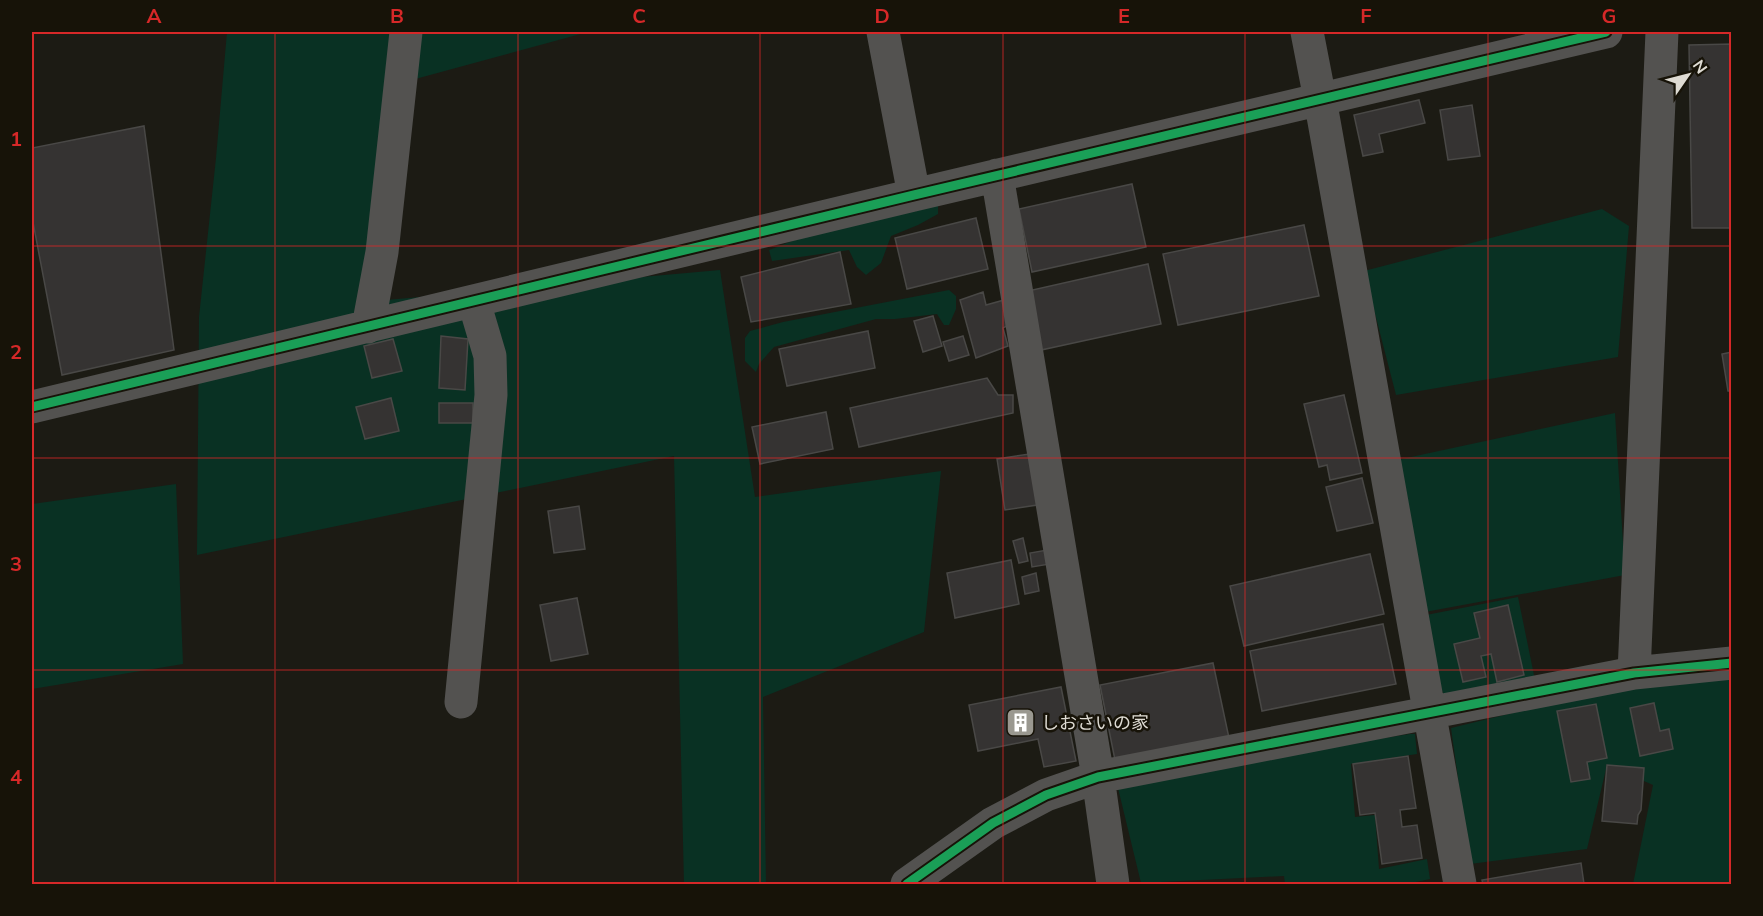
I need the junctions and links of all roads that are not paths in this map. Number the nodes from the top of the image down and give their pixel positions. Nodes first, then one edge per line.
1 (406, 32) edge
2 (883, 32) edge
3 (1306, 32) edge
4 (1606, 32) edge
5 (1662, 32) edge
6 (1320, 99) junction
7 (997, 175) junction
8 (914, 195) junction
9 (474, 302) junction
10 (368, 327) junction
11 (32, 407) edge
12 (1731, 663) edge
13 (1634, 673) junction
14 (461, 702) dead end
15 (1429, 713) junction
16 (1098, 777) junction
17 (907, 885) edge
18 (1113, 885) edge
19 (1460, 885) edge

1 - 10 street
2 - 8 street
3 - 6 street
4 - 6 street
5 - 13 street
6 - 7 street
6 - 15 street
7 - 8 street
7 - 16 street
8 - 9 street
9 - 10 street
9 - 14 street
10 - 11 street
12 - 13 street
13 - 15 street
15 - 16 street
15 - 19 street
16 - 17 street
16 - 18 street

